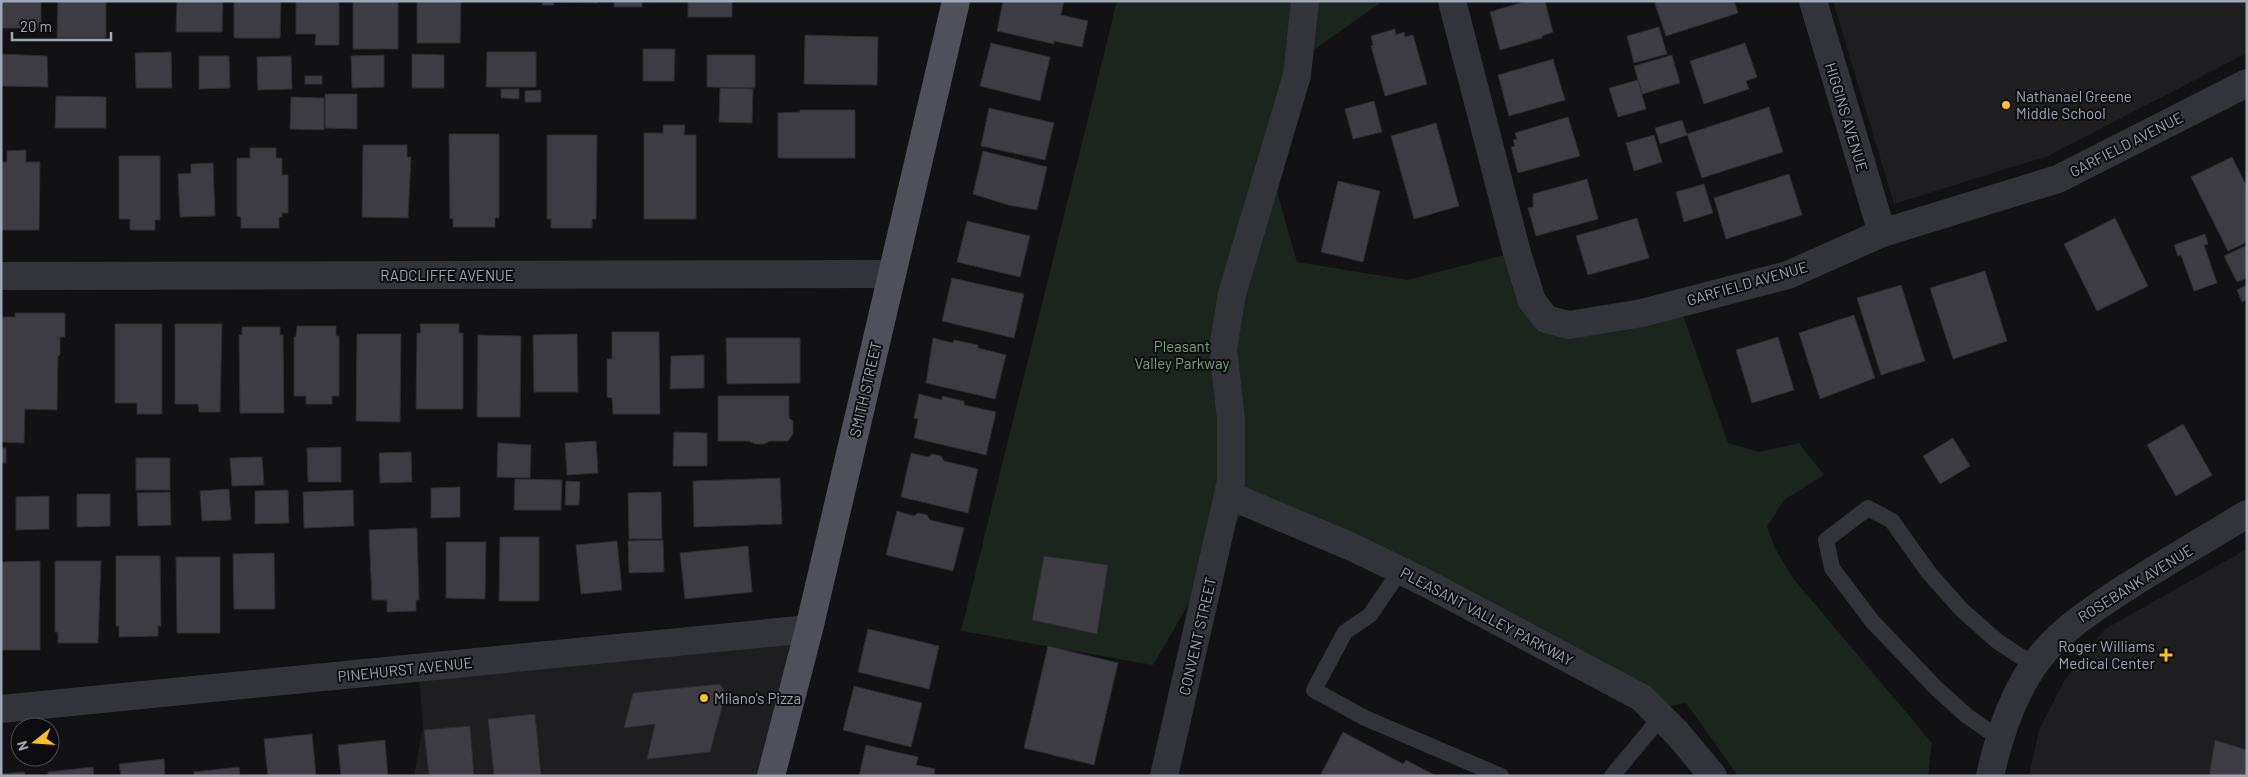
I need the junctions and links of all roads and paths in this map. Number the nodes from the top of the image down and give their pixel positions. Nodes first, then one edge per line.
1 (956, 1) edge
2 (1305, 1) edge
3 (1452, 1) edge
4 (1816, 2) edge
5 (2247, 83) edge
6 (1882, 233) junction
7 (892, 274) junction
8 (1, 276) edge
9 (1228, 495) junction
10 (2247, 514) edge
11 (1400, 570) junction
12 (808, 629) junction
13 (2035, 666) junction
14 (1, 708) edge
15 (1661, 717) junction
16 (1999, 738) junction
17 (771, 776) edge
18 (1164, 776) edge
19 (1501, 776) edge
20 (1612, 776) edge
21 (1713, 776) edge
22 (1990, 776) edge

1 - 7 main road, SMITH STREET
2 - 9 street
3 - 6 street, GARFIELD AVENUE
4 - 6 street, HIGGINS AVENUE
5 - 6 street, GARFIELD AVENUE
7 - 8 street, RADCLIFFE AVENUE
7 - 12 main road, SMITH STREET
9 - 11 street, PLEASANT VALLEY PARKWAY
9 - 18 street, CONVENT STREET
10 - 13 street, ROSEBANK AVENUE
11 - 15 street, PLEASANT VALLEY PARKWAY
11 - 19 lane
12 - 14 street, PINEHURST AVENUE
12 - 17 main road, SMITH STREET
13 - 16 street, ROSEBANK AVENUE
13 - 16 lane
15 - 20 lane
15 - 21 street, PLEASANT VALLEY PARKWAY
16 - 22 street, ROSEBANK AVENUE

